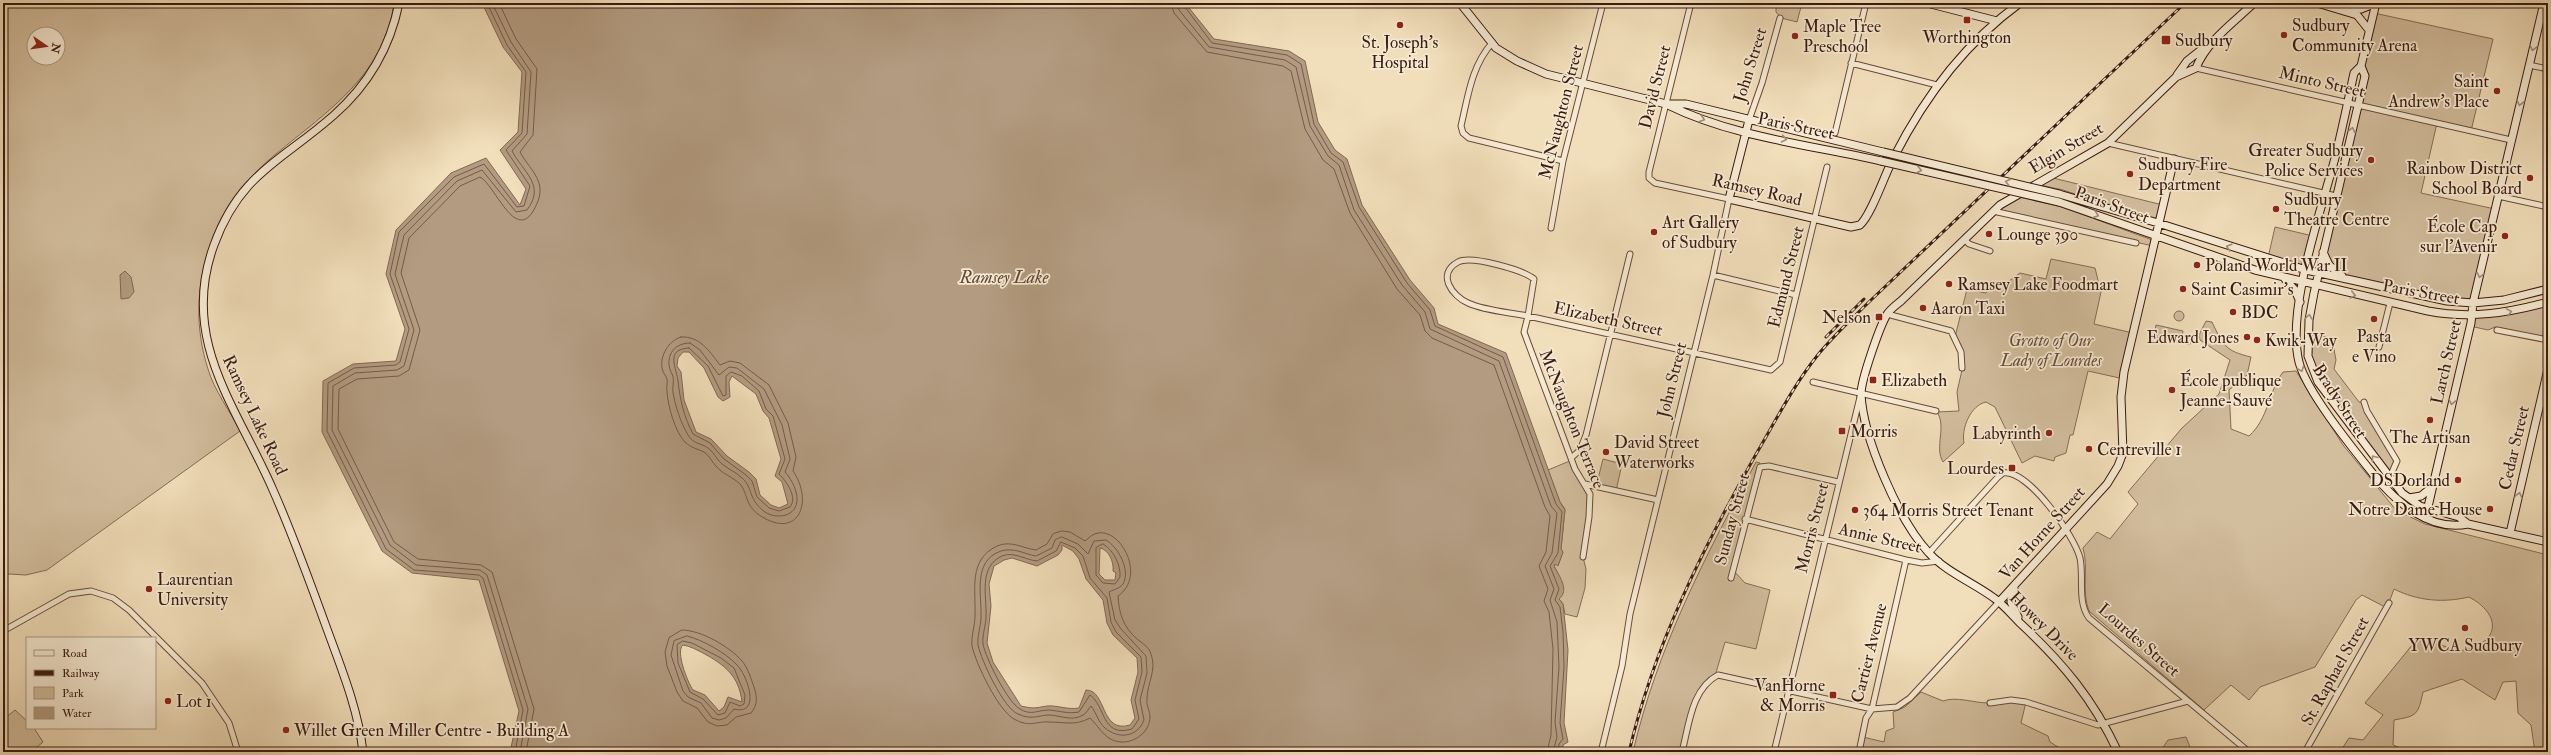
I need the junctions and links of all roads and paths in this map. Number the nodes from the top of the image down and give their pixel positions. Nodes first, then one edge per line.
1 (399, 3) edge
2 (1460, 3) edge
3 (1603, 3) edge
4 (1691, 3) edge
5 (1866, 3) edge
6 (1927, 3) edge
7 (2020, 3) edge
8 (2254, 3) edge
9 (2317, 3) edge
10 (2376, 3) edge
11 (2544, 3) edge
12 (1953, 6) edge
13 (2345, 10) junction
14 (1780, 18) dead end
15 (1997, 21) junction
16 (2369, 30) junction
17 (2213, 41) junction
18 (1492, 43) junction
19 (1851, 63) junction
20 (2529, 65) junction
21 (2361, 66) junction
22 (2196, 68) junction
23 (2548, 69) edge
24 (2176, 77) junction
25 (1583, 84) junction
26 (1937, 85) junction
27 (2347, 102) junction
28 (1666, 104) junction
29 (2358, 104) junction
30 (1749, 120) junction
31 (1746, 131) junction
32 (1835, 133) dead end
33 (2511, 140) junction
34 (2108, 143) junction
35 (2174, 159) junction
36 (1563, 161) junction
37 (1827, 167) dead end
38 (1650, 178) joint
39 (2324, 193) junction
40 (2336, 196) junction
41 (2498, 196) junction
42 (1729, 199) junction
43 (2548, 207) edge
44 (1993, 211) junction
45 (1815, 218) junction
46 (2158, 223) junction
47 (1551, 228) dead end
48 (2155, 236) junction
49 (1965, 240) junction
50 (2136, 243) dead end
51 (2323, 250) junction
52 (1990, 251) dead end
53 (1630, 254) dead end
54 (2306, 270) junction
55 (2318, 272) junction
56 (1713, 275) junction
57 (2283, 278) junction
58 (2346, 278) junction
59 (2304, 283) junction
60 (2315, 286) junction
61 (2548, 289) edge
62 (1796, 295) junction
63 (2548, 302) edge
64 (2300, 303) junction
65 (2390, 303) junction
66 (2473, 303) junction
67 (1887, 314) junction
68 (1528, 316) junction
69 (2471, 316) junction
70 (2498, 330) dead end
71 (1611, 334) junction
72 (2548, 340) edge
73 (2379, 347) dead end
74 (1694, 352) junction
75 (1775, 368) joint
76 (1962, 368) dead end
77 (2548, 369) edge
78 (1813, 382) dead end
79 (1861, 392) junction
80 (2364, 402) dead end
81 (1936, 411) dead end
82 (1571, 458) junction
83 (2390, 479) junction
84 (1838, 482) junction
85 (1585, 484) junction
86 (2432, 486) junction
87 (2409, 498) junction
88 (1658, 500) junction
89 (2427, 508) junction
90 (2425, 517) junction
91 (1746, 519) junction
92 (2468, 524) junction
93 (2066, 529) junction
94 (2510, 533) junction
95 (1824, 538) junction
96 (2548, 542) edge
97 (1929, 553) junction
98 (1582, 557) dead end
99 (1906, 560) junction
100 (1939, 561) junction
101 (1731, 578) dead end
102 (2015, 585) junction
103 (1999, 602) junction
104 (2389, 603) dead end
105 (2021, 623) junction
106 (3, 631) edge
107 (1789, 690) junction
108 (2188, 701) junction
109 (1990, 703) dead end
110 (1872, 709) junction
111 (2105, 724) junction
112 (238, 752) edge
113 (363, 752) edge
114 (1601, 752) edge
115 (1682, 752) edge
116 (1774, 752) edge
117 (1859, 752) edge
118 (2118, 752) edge
119 (2249, 752) edge
120 (2306, 752) edge

1 - 113 main road, Ramsey Lake Road
2 - 18 main road, Paris Street
3 - 25 street, McNaughton Street
4 - 28 street, David Street
5 - 19 street
6 - 12 main road
7 - 15 main road
8 - 17 main road
9 - 13 main road
10 - 13 main road
10 - 16 main road, Brady Street
11 -> 20 main road, Larch Street
12 - 15 main road
13 - 16 main road
14 - 30 street, John Street
15 - 26 main road
16 - 21 main road, Brady Street
17 - 22 main road
17 - 24 main road
18 - 25 main road, Paris Street
18 - 36 street
19 - 26 street
19 - 32 street
20 - 23 street
20 -> 33 main road, Larch Street
21 - 27 main road, Brady Street
21 - 29 main road, Brady Street
22 - 24 main road, Elgin Street
22 - 27 street, Minto Street
24 - 34 main road, Elgin Street
25 - 28 main road, Paris Street
25 - 36 street, McNaughton Street
26 - 45 main road, Ramsey Road
27 - 29 street, Minto Street
27 - 39 main road, Brady Street
28 - 30 main road, Paris Street
28 -> 31 main road, Paris Street
28 - 38 street, David Street
29 - 33 street, Minto Street
40 -> 29 main road, Brady Street
30 - 31 main road, John Street
46 -> 30 main road, Paris Street, bridge
31 - 42 main road, John Street
31 -> 48 main road, Paris Street, bridge
33 - 41 main road, Larch Street
34 - 35 street
34 - 44 main road, Elgin Street
35 - 39 street
35 - 46 main road, Van Horne Street
36 - 47 street, McNaughton Street
37 - 45 street, Edmund Street
38 - 42 street, Ramsey Road
39 - 40 street
39 - 54 main road, Brady Street
40 - 51 main road, Brady Street
41 - 43 street
41 -> 66 main road, Larch Street
42 - 45 main road, Ramsey Road
42 - 56 street, John Street
44 - 49 main road, Elgin Street
44 - 50 street
45 - 62 street, Edmund Street
46 - 48 main road, Van Horne Street
54 -> 46 main road, Paris Street
48 - 57 main road, Paris Street
48 - 93 main road, Van Horne Street
49 - 52 street
49 - 67 main road, Elgin Street
51 - 55 main road, Brady Street
51 - 58 main road
53 - 71 street
54 - 55 main road, Paris Street
54 - 59 main road, Brady Street
55 - 58 main road, Paris Street
55 - 60 main road, Brady Street
56 - 62 street
56 - 74 street, John Street
57 - 59 main road, Paris Street
57 - 64 main road
58 - 66 main road, Paris Street
59 - 60 main road, Paris Street
59 - 64 main road, Brady Street
60 -> 65 main road, Paris Street
83 -> 60 main road, Brady Street
61 - 66 main road, Paris Street
62 - 75 street, Edmund Street
69 -> 63 main road, Paris Street
64 -> 90 main road, Brady Street
65 - 69 main road, Paris Street
65 - 73 street
66 - 69 main road, Larch Street
67 - 76 street
67 - 79 main road, Morris Street
68 - 68 street, Elizabeth Street
68 - 71 street, Elizabeth Street
68 - 82 street, McNaughton Terrace
69 -> 86 main road, Larch Street
70 - 72 street
71 - 74 street, Elizabeth Street
71 - 82 street
74 - 75 street, Elizabeth Street
74 - 88 street, John Street
94 -> 77 main road, Cedar Street
78 - 79 street
79 - 81 street
79 - 84 street, Morris Street
79 - 97 main road, Howey Drive
80 - 83 street
82 - 85 street, McNaughton Terrace
83 - 87 main road, Brady Street
84 - 91 street, Sunday Street
84 - 95 street, Morris Street
85 - 88 street
85 - 98 street, McNaughton Terrace
86 - 87 main road
86 - 89 main road, Larch Street
87 - 89 main road, Brady Street
88 - 114 street, John Street
89 - 90 main road, Larch Street
89 - 92 main road, Brady Street
90 - 92 main road, Brady Street
91 - 95 street, Annie Street
91 - 101 street, Sunday Street
92 - 94 main road, Brady Street
93 - 97 street, Lourdes Street
93 - 102 main road, Van Horne Street
93 - 108 street, Lourdes Street
94 - 96 main road, Brady Street
95 - 99 street, Annie Street
95 - 107 street, Morris Street
97 - 100 main road, Howey Drive
99 - 100 street, Annie Street
99 - 110 street, Cartier Avenue
100 - 103 main road, Howey Drive
102 - 103 main road, Van Horne Street
102 - 105 main road
103 - 105 main road, Howey Drive
103 - 110 street, Van Horne Street
104 - 120 street, St. Raphael Street
105 - 111 main road, Howey Drive
106 - 112 street
107 - 110 street, Van Horne Street
107 - 115 street, Van Horne Street
107 - 116 street, Morris Street
108 - 111 street
108 - 119 street, Lourdes Street
109 - 111 street
110 - 117 street, Cartier Avenue
111 - 118 main road, Howey Drive

